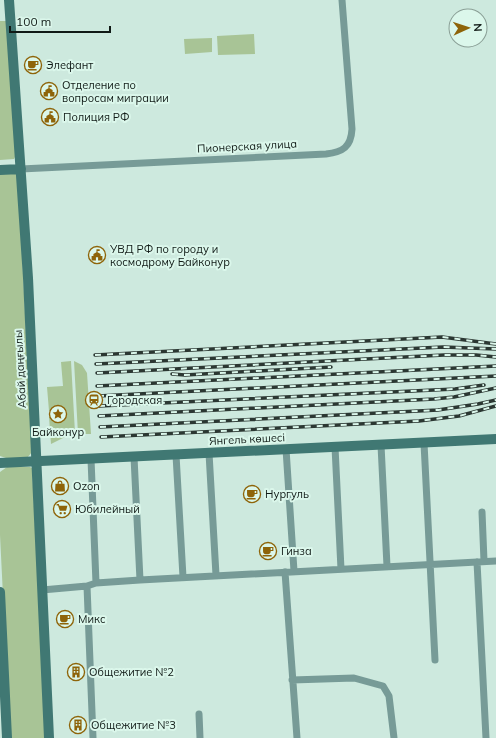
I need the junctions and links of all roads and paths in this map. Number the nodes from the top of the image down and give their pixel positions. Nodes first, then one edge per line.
1 (9, 0) edge
2 (342, 0) edge
3 (21, 169) junction
4 (0, 170) edge
5 (496, 439) edge
6 (424, 443) junction
7 (381, 445) junction
8 (335, 447) junction
9 (286, 449) junction
10 (209, 453) junction
11 (176, 455) junction
12 (134, 457) junction
13 (91, 459) junction
14 (36, 461) junction
15 (0, 463) edge
16 (482, 512) dead end
17 (481, 561) junction
18 (496, 561) edge
19 (430, 564) junction
20 (387, 566) junction
21 (341, 569) junction
22 (294, 571) junction
23 (285, 572) junction
24 (216, 575) junction
25 (183, 577) junction
26 (140, 580) junction
27 (96, 583) junction
28 (87, 586) junction
29 (42, 590) junction
30 (0, 592) edge
31 (435, 660) dead end
32 (292, 680) junction
33 (199, 714) dead end
34 (6, 738) edge
35 (48, 738) edge
36 (93, 738) edge
37 (200, 738) edge
38 (296, 738) edge
39 (394, 738) edge
40 (486, 738) edge

1 - 3 main road, Абай даңғылы
2 - 3 street, Пионерская улица
3 - 4 main road, Пионерская улица
3 - 14 main road, Абай даңғылы
5 - 6 main road, Янгель көшесі
6 - 7 main road, Янгель көшесі
6 - 19 street
7 - 8 main road, Янгель көшесі
7 - 20 street
8 - 9 main road, Янгель көшесі
8 - 21 street
9 - 10 main road, Янгель көшесі
9 - 22 street
10 - 11 main road, Янгель көшесі
10 - 24 street
11 - 12 main road, Янгель көшесі
11 - 25 street
12 - 13 main road, Янгель көшесі
12 - 26 street
13 - 14 main road, Янгель көшесі
13 - 27 street
14 - 15 main road, Янгель көшесі
14 - 29 main road, Абай даңғылы
16 - 17 street
17 - 18 street
17 - 19 street
17 - 40 street
19 - 20 street
19 - 31 street
20 - 21 street
21 - 22 street
22 - 23 street
23 - 24 street
23 - 32 street
24 - 25 street
25 - 26 street
26 - 27 street
27 - 28 street
28 - 29 street
28 - 36 street
29 - 35 main road, Абай даңғылы
30 - 34 main road
32 - 38 street
32 - 39 street
33 - 37 street

